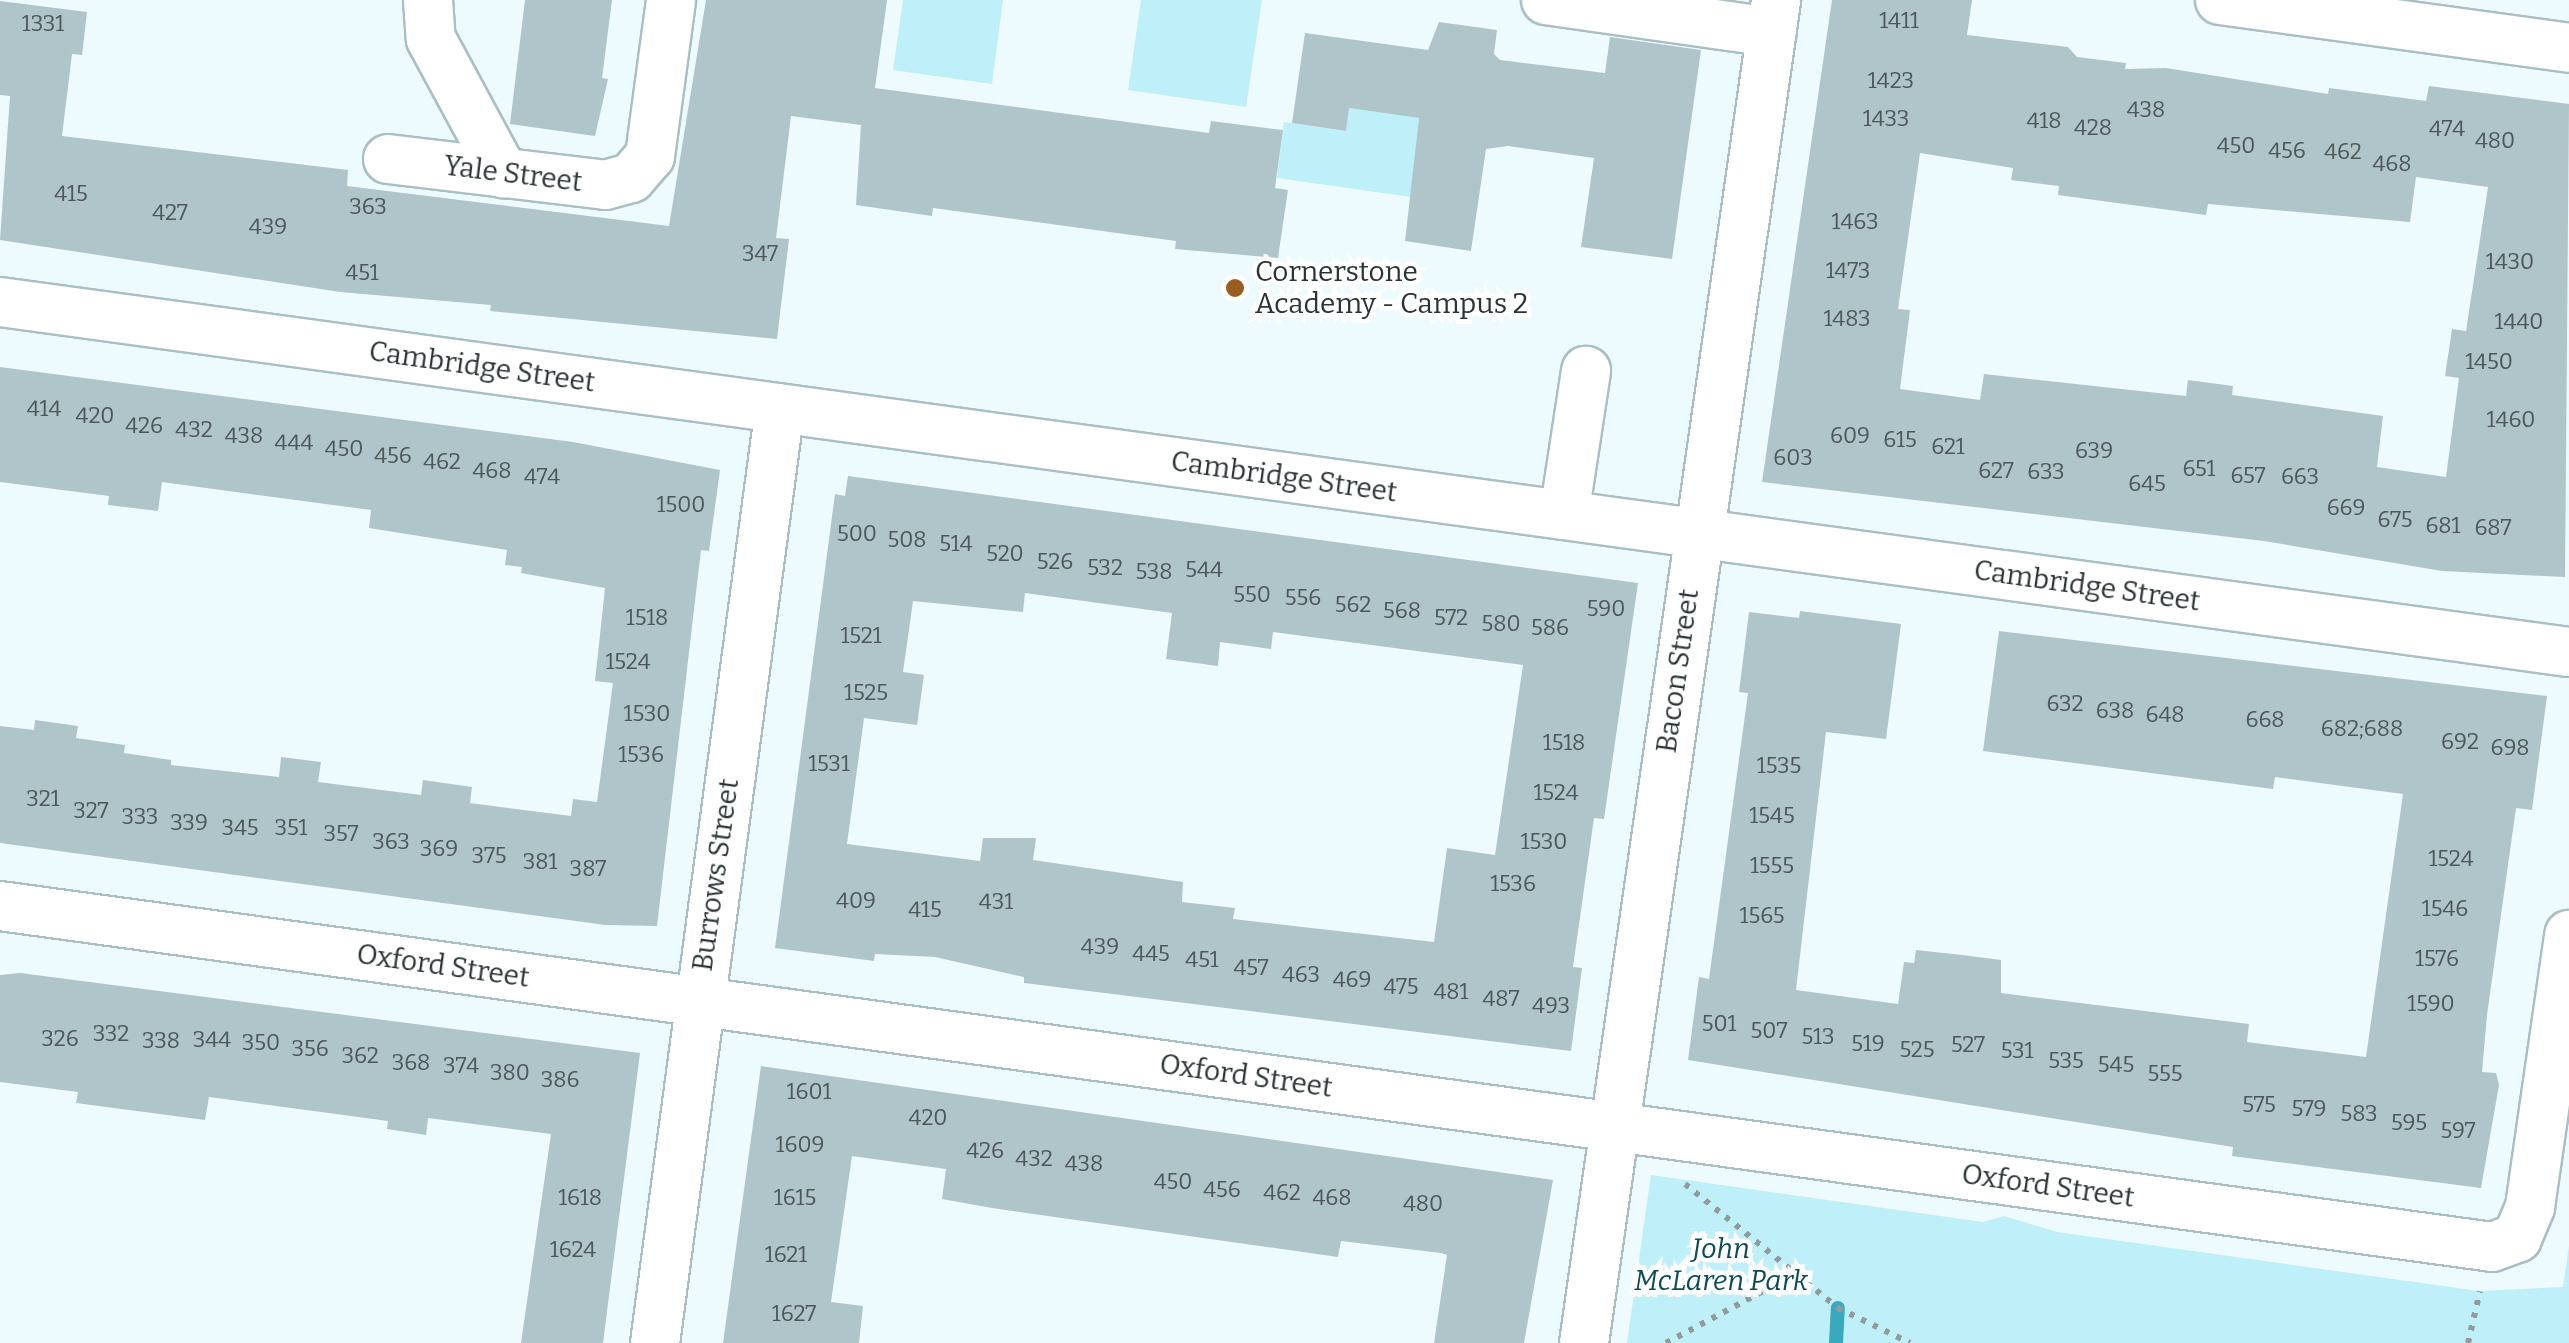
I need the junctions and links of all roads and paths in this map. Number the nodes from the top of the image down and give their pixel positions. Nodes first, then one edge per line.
1 (428, 0) edge
2 (671, 0) edge
3 (1546, 0) edge
4 (2220, 0) edge
5 (1774, 16) edge
6 (2569, 48) edge
7 (388, 158) dead end
8 (504, 174) junction
9 (0, 302) edge
10 (1586, 372) dead end
11 (780, 408) junction
12 (1564, 515) junction
13 (1700, 534) junction
14 (2569, 652) edge
15 (0, 906) edge
16 (2569, 935) edge
17 (700, 1000) junction
18 (1614, 1127) junction
19 (1675, 1176) dead end
20 (1797, 1273) junction
21 (1899, 1339) edge
22 (655, 1343) edge
23 (1584, 1343) edge
24 (1666, 1343) edge
25 (1910, 1343) edge

1 - 8 street
2 - 8 street, Yale Street
3 - 5 street
4 - 6 street
5 - 13 street, Bacon Street
7 - 8 street, Yale Street
9 - 11 street, Cambridge Street
10 - 12 street
11 - 12 street, Cambridge Street
11 - 17 street, Burrows Street
12 - 13 street, Cambridge Street
13 - 14 street, Cambridge Street
13 - 18 street, Bacon Street
15 - 17 street, Oxford Street
16 - 18 street, Oxford Street
17 - 18 street, Oxford Street
17 - 22 street, Burrows Street
18 - 23 street, Bacon Street
19 - 20 path
20 - 21 path
20 - 24 path
21 - 25 path

